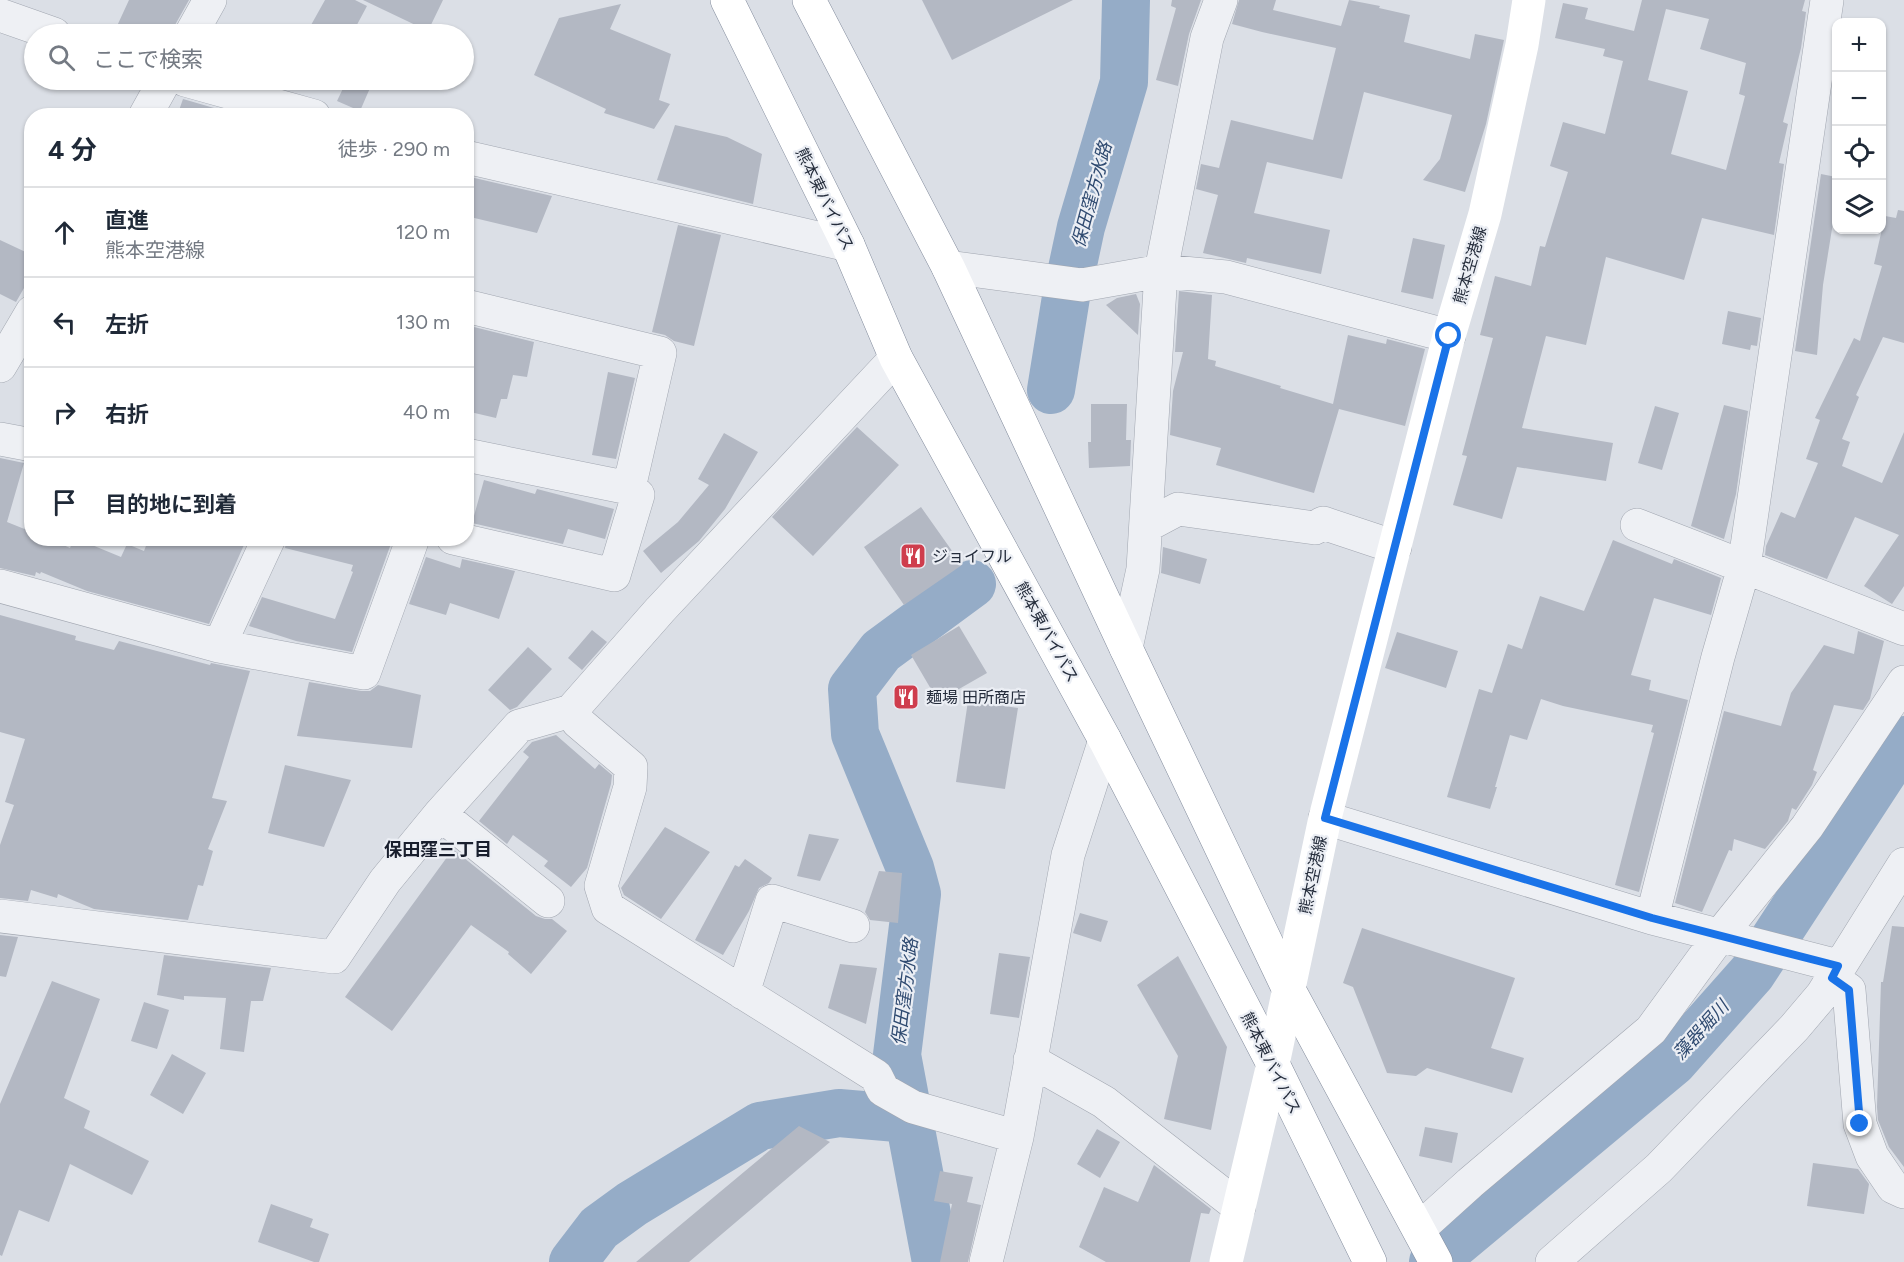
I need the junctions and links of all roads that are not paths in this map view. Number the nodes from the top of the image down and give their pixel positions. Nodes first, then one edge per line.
1 (210, 0) edge
2 (727, 0) edge
3 (809, 0) edge
4 (1221, 0) edge
5 (1528, 0) edge
6 (1827, 0) edge
7 (0, 15) edge
8 (26, 24) edge
9 (196, 24) edge
10 (159, 90) edge
11 (221, 90) edge
12 (149, 108) edge
13 (285, 108) edge
14 (474, 159) edge
15 (848, 245) junction
16 (948, 267) junction
17 (1161, 271) junction
18 (474, 308) edge
19 (24, 333) edge
20 (1449, 336) junction
21 (896, 358) junction
22 (13, 361) edge
23 (0, 439) edge
24 (24, 444) edge
25 (474, 457) edge
26 (629, 488) junction
27 (1637, 525) dead end
28 (1146, 526) junction
29 (474, 543) edge
30 (265, 546) edge
31 (410, 546) edge
32 (1395, 547) junction
33 (1744, 567) junction
34 (0, 586) edge
35 (1904, 629) edge
36 (219, 646) junction
37 (1126, 648) junction
38 (1904, 682) edge
39 (571, 711) junction
40 (1105, 740) junction
41 (440, 814) junction
42 (1325, 818) junction
43 (1904, 864) edge
44 (548, 901) dead end
45 (0, 916) edge
46 (1652, 918) junction
47 (853, 926) dead end
48 (1730, 937) junction
49 (1835, 972) junction
50 (1288, 988) junction
51 (743, 993) junction
52 (1030, 1060) junction
53 (1273, 1064) junction
54 (1017, 1137) junction
55 (1904, 1192) edge
56 (1239, 1207) junction
57 (1419, 1229) junction
58 (986, 1262) edge
59 (1226, 1262) edge
60 (1370, 1262) edge
61 (1436, 1262) edge
62 (1552, 1262) edge

1 - 9 street
2 - 15 main road, 熊本東バイパス
3 - 16 main road
4 - 17 street
5 - 20 main road, 熊本空港線
6 - 33 street
7 - 8 street
10 - 12 street
11 - 13 street
14 - 15 street
15 - 21 main road, 熊本東バイパス
16 - 17 street
16 - 37 main road
17 - 20 street
17 - 28 street
18 - 26 street
19 - 22 street
20 - 32 main road, 熊本空港線
21 - 39 street
21 - 40 main road, 熊本東バイパス
23 - 24 street
25 - 26 street
26 - 29 street
27 - 33 street
28 - 32 street
28 - 37 street
30 - 36 street
31 - 36 street
32 - 42 main road, 熊本空港線
33 - 35 street
33 - 46 street
34 - 36 street
37 - 50 main road
38 - 48 street
39 - 41 street
39 - 51 street
40 - 52 street
40 - 53 main road, 熊本東バイパス
41 - 44 street
41 - 45 street
42 - 46 street
42 - 50 main road, 熊本空港線
43 - 49 street
46 - 48 street
47 - 51 street
48 - 49 street
48 - 57 street
49 - 55 street
49 - 62 street
50 - 53 main road, 熊本空港線
50 - 57 main road
51 - 54 street
52 - 54 street
52 - 56 street
53 - 56 main road, 熊本空港線
53 - 60 main road, 熊本東バイパス
54 - 58 street
56 - 59 main road, 熊本空港線
57 - 61 main road

